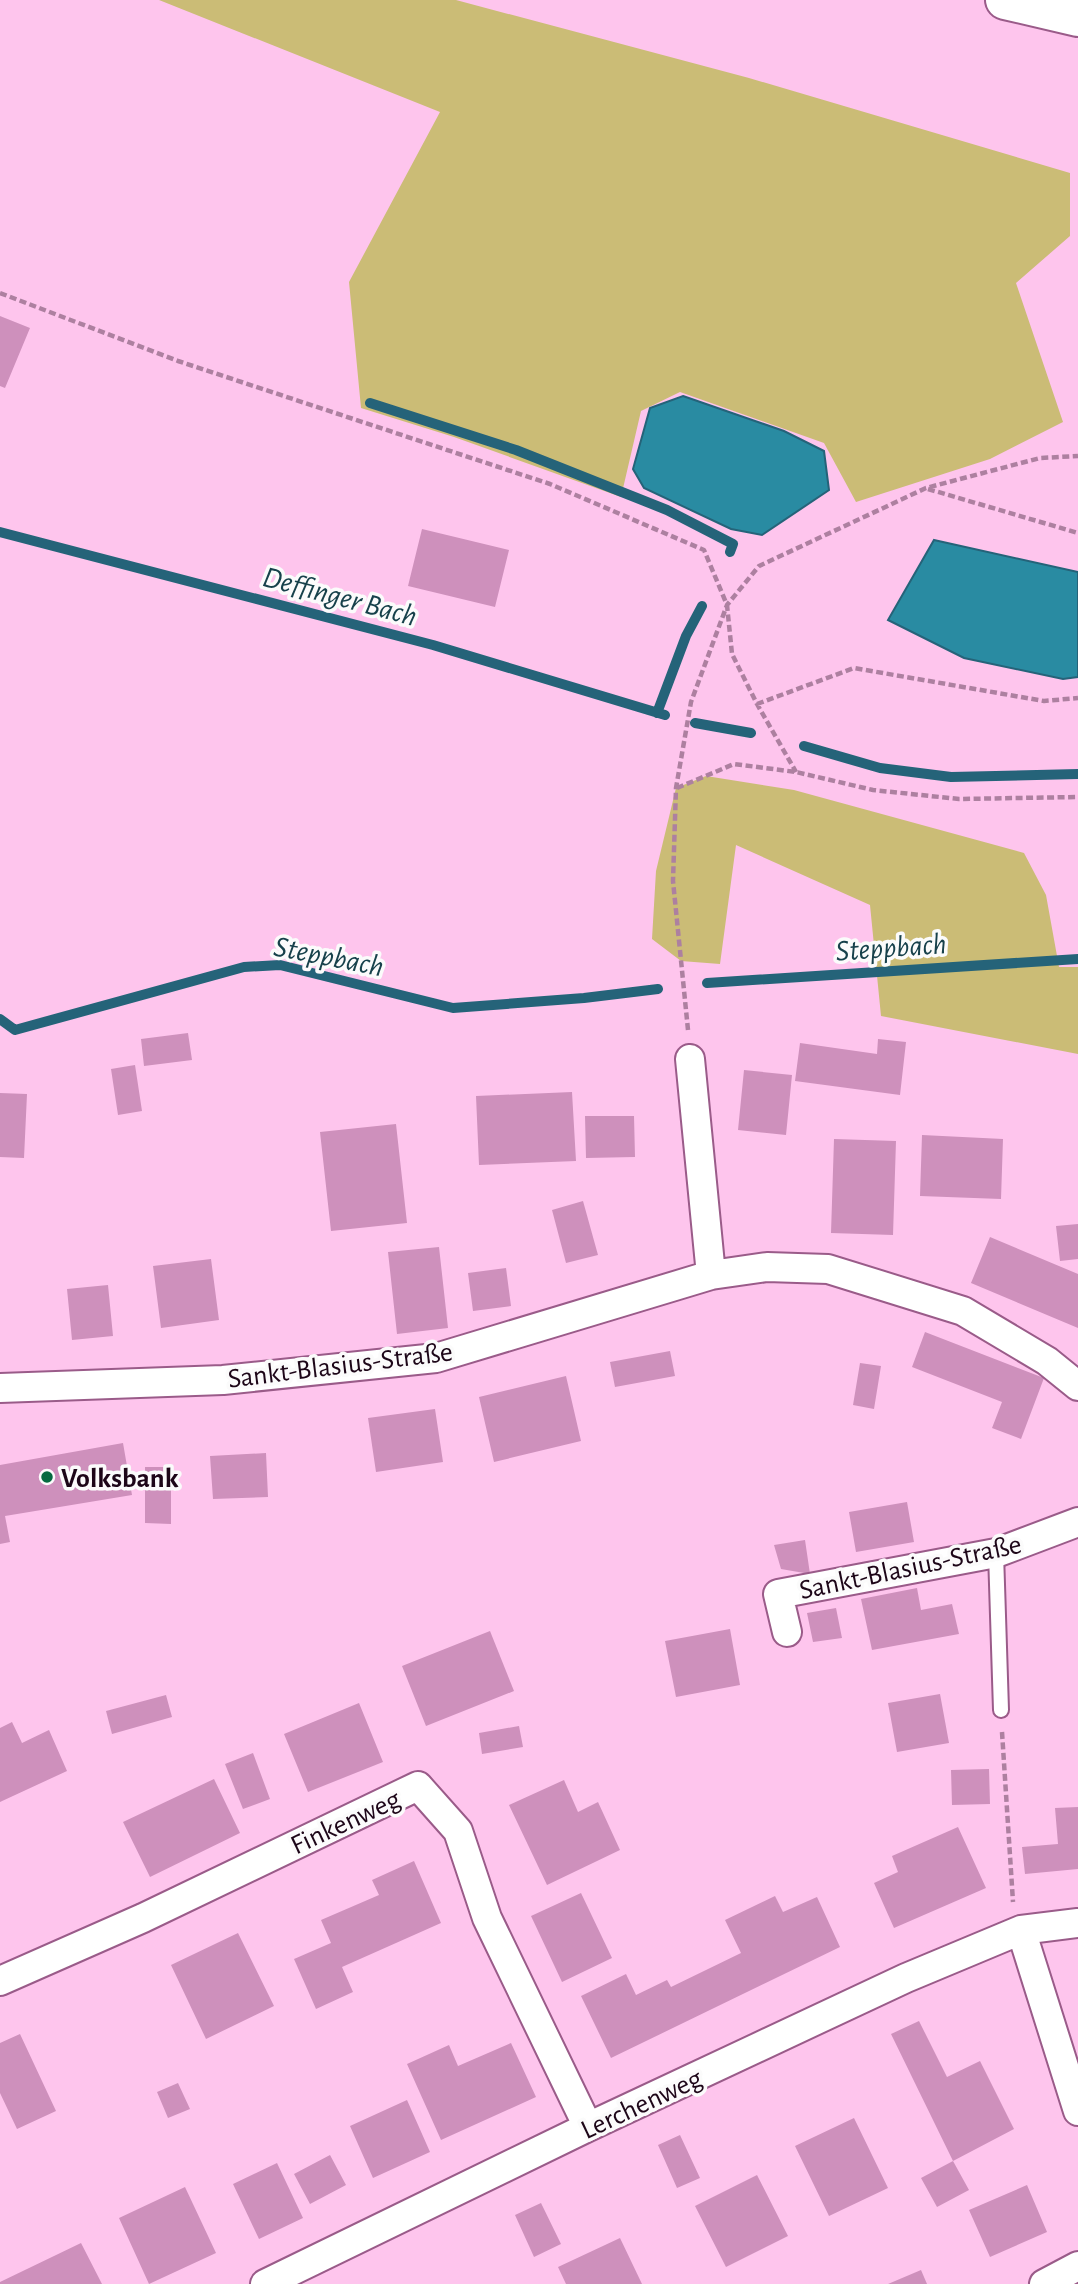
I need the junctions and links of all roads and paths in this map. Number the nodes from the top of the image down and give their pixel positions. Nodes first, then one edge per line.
1 (1004, 0) edge
2 (1078, 17) edge
3 (0, 293) edge
4 (1078, 456) edge
5 (926, 488) junction
6 (1078, 533) edge
7 (727, 605) junction
8 (1078, 698) edge
9 (757, 704) junction
10 (796, 772) junction
11 (676, 788) junction
12 (1078, 797) edge
13 (690, 1059) joint
14 (710, 1275) junction
15 (1078, 1386) edge
16 (0, 1388) edge
17 (1078, 1522) edge
18 (996, 1553) junction
19 (787, 1633) dead end
20 (1000, 1710) joint
21 (1078, 1923) edge
22 (1018, 1932) junction
23 (0, 1981) edge
24 (1078, 2111) edge
25 (588, 2127) junction
26 (1078, 2266) edge
27 (265, 2284) edge
28 (1044, 2284) edge

1 - 2 highway
3 - 7 path
4 - 5 path
5 - 6 path
5 - 7 path
7 - 9 path
7 - 11 path
8 - 9 path
9 - 10 path
10 - 11 path
10 - 12 path
11 - 13 path
13 - 14 street
14 - 15 street, Sankt-Blasius-Straße
14 - 16 street, Sankt-Blasius-Straße
17 - 18 street, Sankt-Blasius-Straße
18 - 19 street, Sankt-Blasius-Straße
18 - 20 lane
20 - 22 path
21 - 22 street, Lerchenweg
22 - 24 street
22 - 25 street, Lerchenweg
23 - 25 street, Finkenweg
25 - 27 street, Lerchenweg
26 - 28 street

